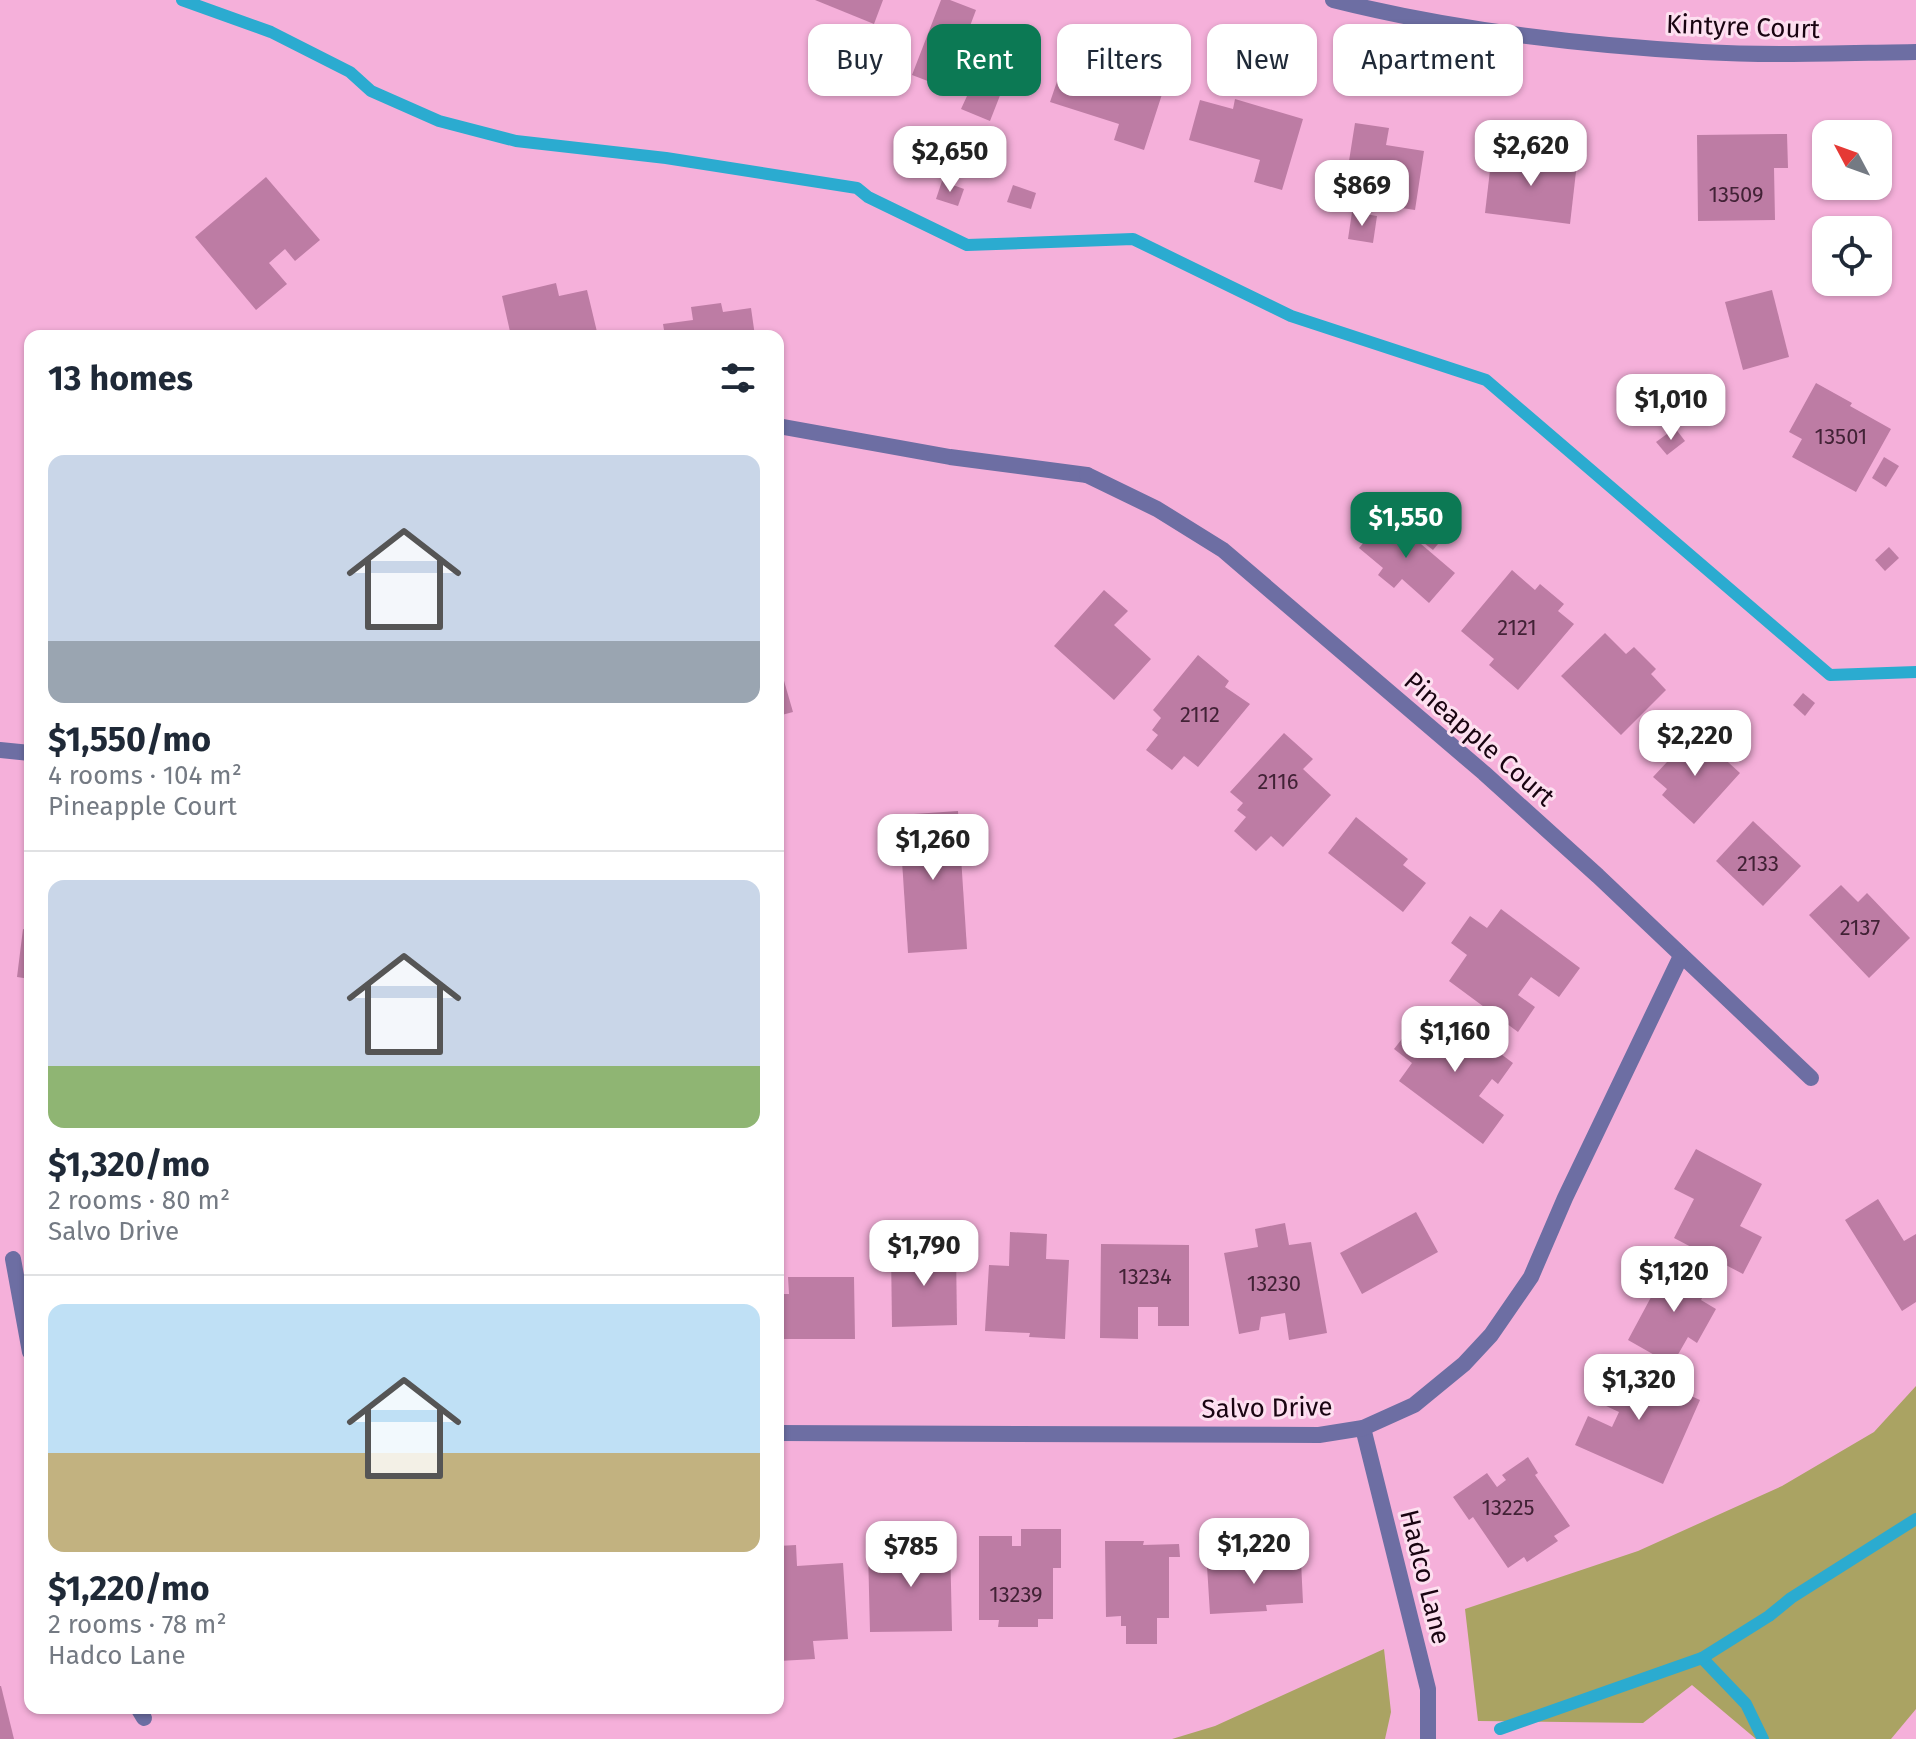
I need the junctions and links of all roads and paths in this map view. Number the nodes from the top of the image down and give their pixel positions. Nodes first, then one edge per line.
1 (1333, 0) edge
2 (1916, 52) edge
3 (784, 427) edge
4 (0, 750) edge
5 (24, 752) edge
6 (1681, 956) junction
7 (1811, 1078) dead end
8 (13, 1259) dead end
9 (24, 1319) edge
10 (1363, 1428) junction
11 (784, 1433) edge
12 (1428, 1739) edge

1 - 2 street, Kintyre Court
3 - 6 street, Pineapple Court
4 - 5 street
6 - 7 street, Pineapple Court
6 - 10 street, Salvo Drive
8 - 9 street
10 - 11 street, Salvo Drive
10 - 12 street, Hadco Lane

